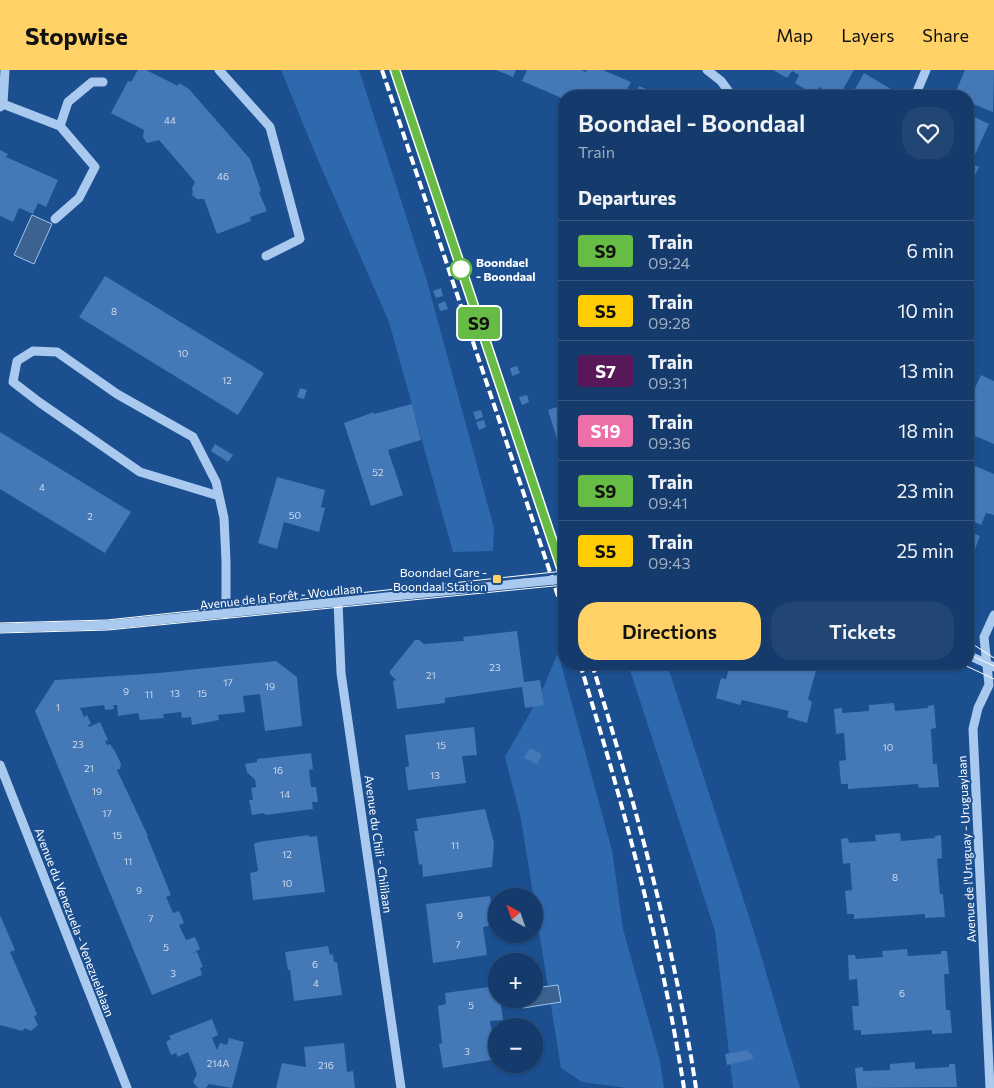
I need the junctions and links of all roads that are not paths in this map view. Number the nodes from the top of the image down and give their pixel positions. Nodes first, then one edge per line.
1 (5, 70) edge
2 (219, 70) edge
3 (707, 70) edge
4 (926, 70) edge
5 (103, 82) dead end
6 (728, 90) edge
7 (918, 90) edge
8 (1, 106) edge
9 (60, 126) junction
10 (54, 219) dead end
11 (266, 256) dead end
12 (219, 496) junction
13 (558, 580) edge
14 (338, 602) junction
15 (226, 614) junction
16 (994, 615) edge
17 (0, 628) edge
18 (974, 658) edge
19 (990, 665) edge
20 (0, 765) edge
21 (127, 1088) edge
22 (401, 1088) edge
23 (990, 1088) edge

1 - 8 street
2 - 11 street
3 - 6 street
4 - 7 street
5 - 9 street
8 - 9 street
9 - 10 street
12 - 12 street
12 - 15 street
13 - 14 street, Avenue de la Forêt - Woudlaan, bridge
14 - 15 street, Avenue de la Forêt - Woudlaan
14 - 22 street, Avenue du Chili - Chililaan
15 - 17 street, Avenue de la Forêt - Woudlaan
16 - 19 street, Avenue de l'Uruguay - Uruguaylaan
18 - 19 street
19 - 23 street, Avenue de l'Uruguay - Uruguaylaan
20 - 21 street, Avenue du Venezuela - Venezuelalaan

